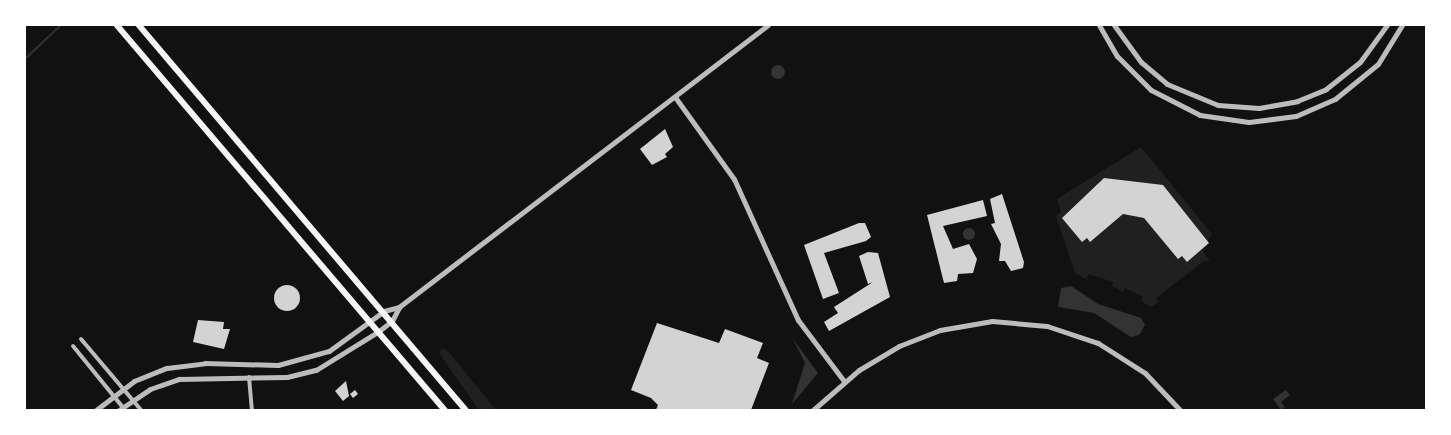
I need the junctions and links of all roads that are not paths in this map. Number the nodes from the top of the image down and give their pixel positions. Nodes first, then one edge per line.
1 (117, 25) edge
2 (139, 25) edge
3 (768, 25) edge
4 (1099, 25) edge
5 (1114, 25) edge
6 (1387, 25) edge
7 (1402, 25) edge
8 (675, 97) junction
9 (399, 307) junction
10 (384, 311) junction
11 (371, 321) junction
12 (392, 321) junction
13 (379, 331) junction
14 (81, 339) dead end
15 (73, 346) dead end
16 (249, 377) junction
17 (844, 381) junction
18 (123, 388) junction
19 (114, 396) junction
20 (132, 400) junction
21 (123, 409) edge
22 (96, 410) edge
23 (140, 410) edge
24 (252, 410) edge
25 (445, 410) edge
26 (466, 410) edge
27 (813, 410) edge
28 (1180, 410) edge

1 - 11 main road
2 - 10 main road
3 - 8 street
4 - 7 street
5 - 6 street
8 - 9 street
8 - 17 street
9 - 10 street
9 - 12 street
10 - 11 street
10 - 12 main road
11 - 13 main road
11 - 18 street
12 - 13 street
12 - 26 main road
13 - 16 street
13 - 25 main road
14 - 18 street
15 - 19 street
16 - 20 street
16 - 24 street
17 - 27 street
17 - 28 street
18 - 19 street
18 - 20 street
19 - 21 street
19 - 22 street
20 - 21 street
20 - 23 street

